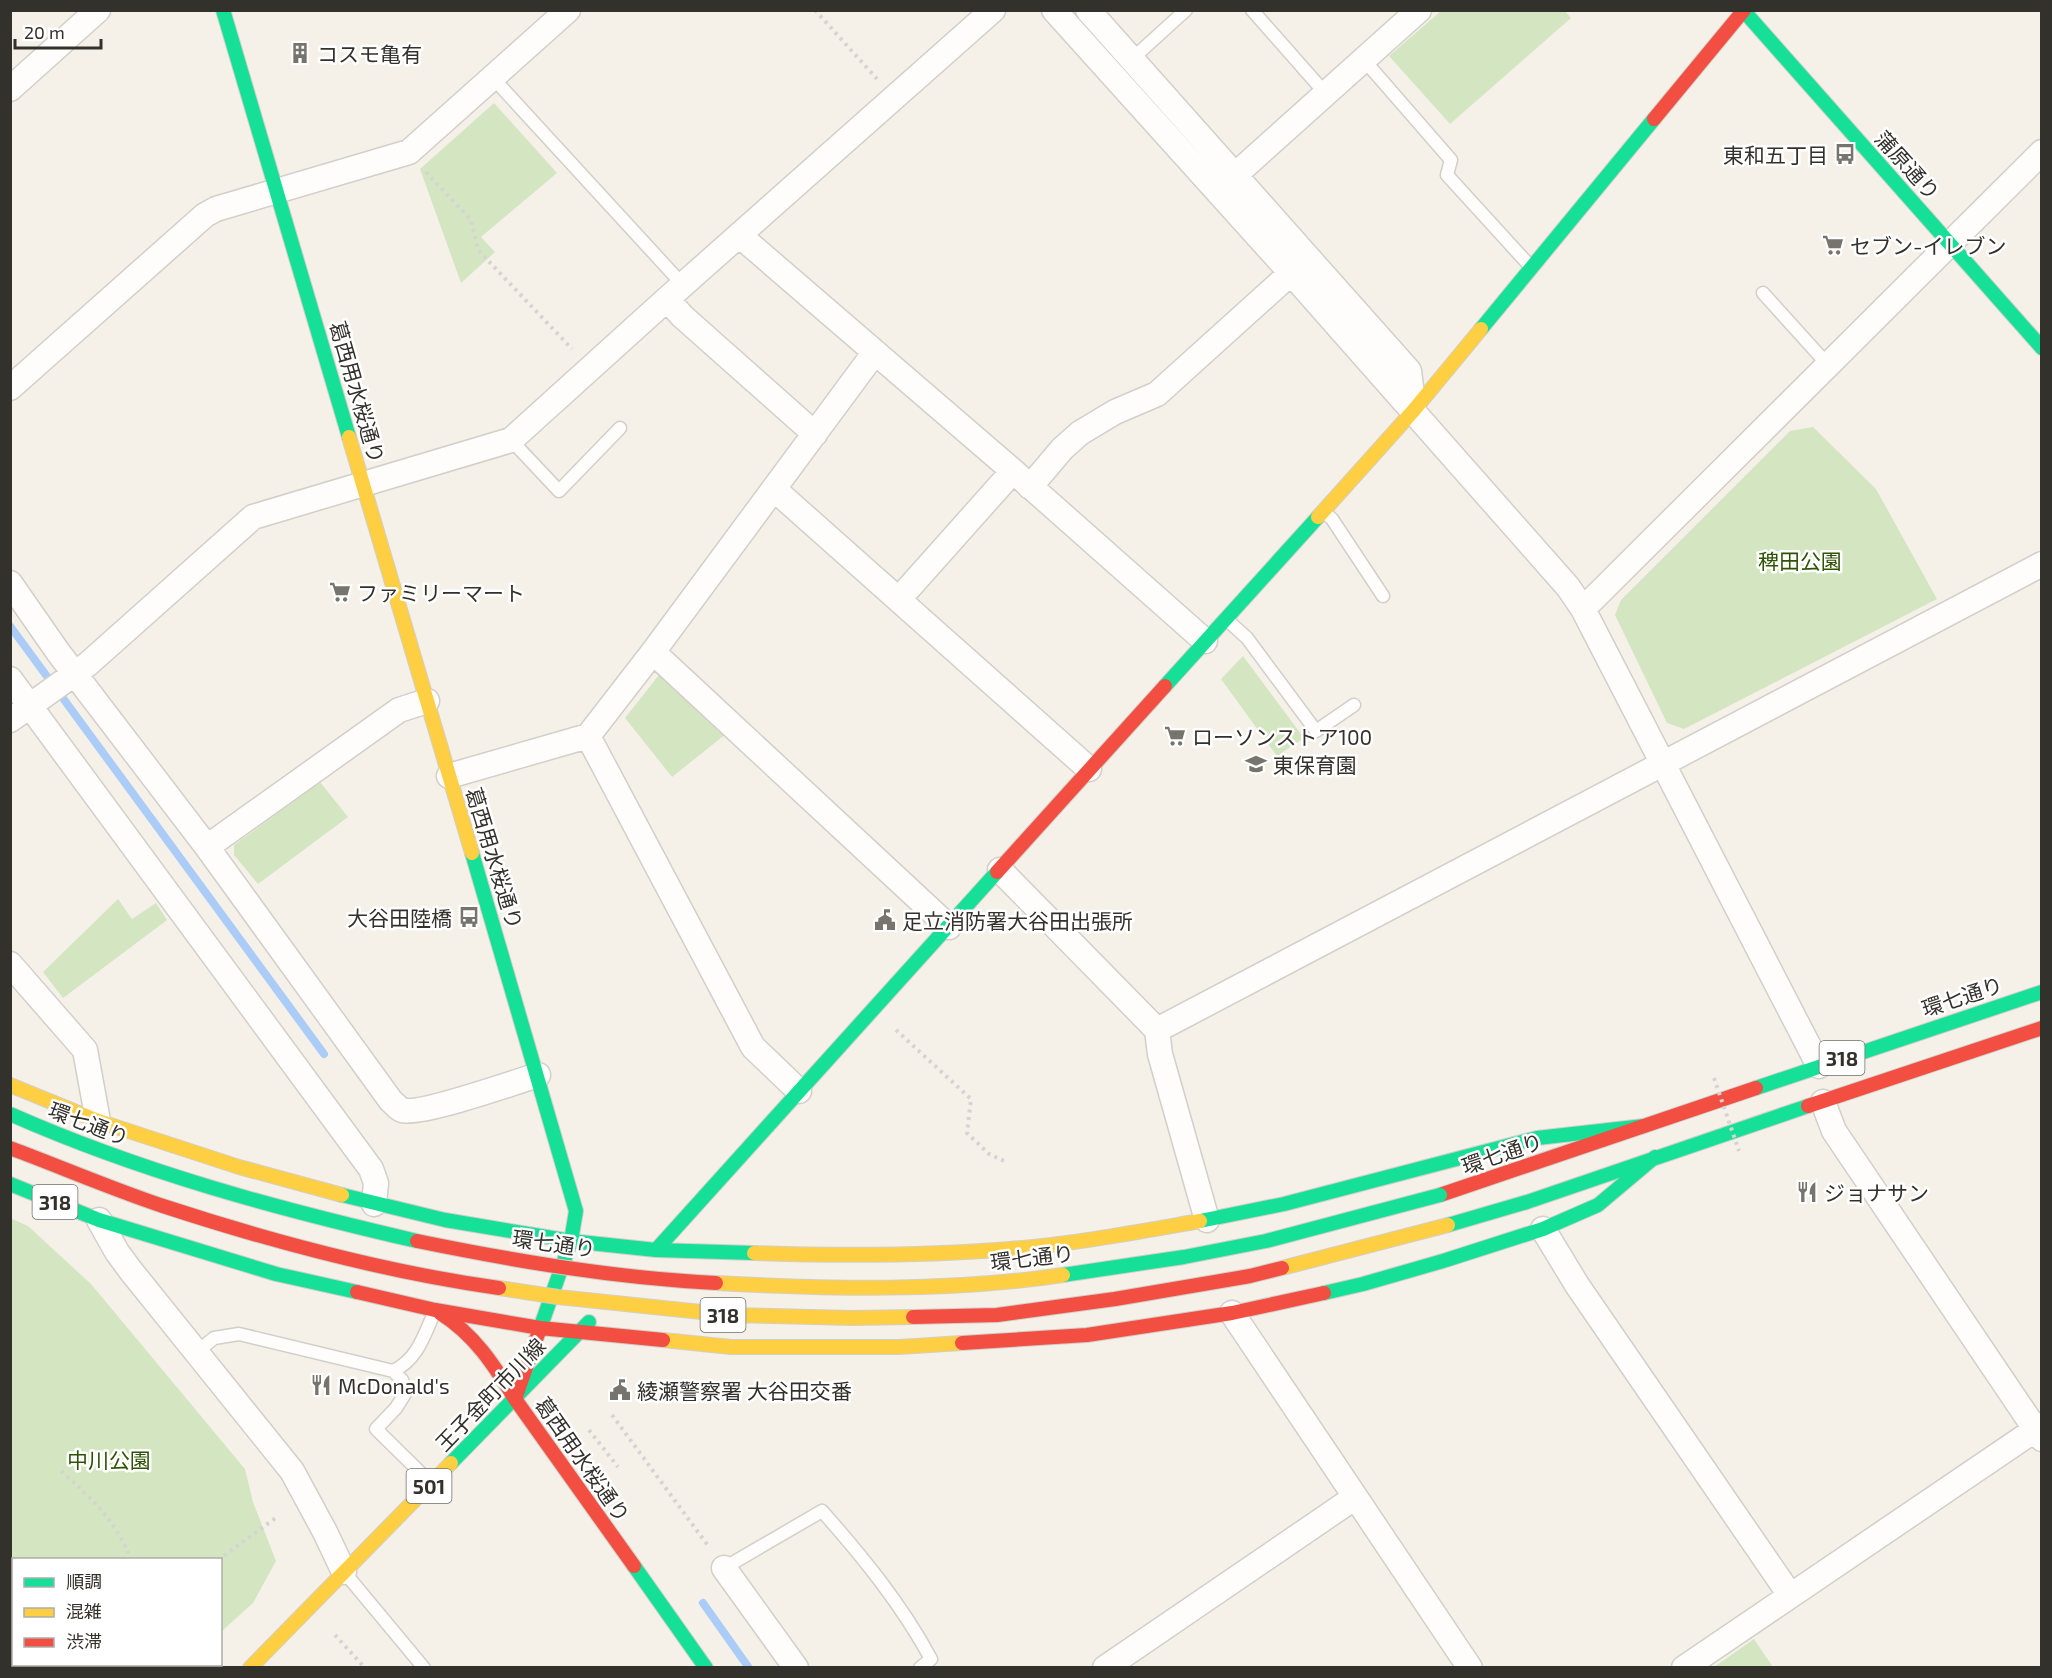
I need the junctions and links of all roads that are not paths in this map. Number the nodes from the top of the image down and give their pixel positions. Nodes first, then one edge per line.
1 (98, 10) edge
2 (224, 10) edge
3 (568, 10) edge
4 (993, 10) edge
5 (1053, 10) edge
6 (1088, 10) edge
7 (1186, 10) edge
8 (1252, 10) edge
9 (1419, 10) edge
10 (1743, 11) edge
11 (1132, 59) junction
12 (1364, 60) junction
13 (493, 78) junction
14 (10, 89) edge
15 (1326, 94) junction
16 (2042, 152) edge
17 (1236, 174) junction
18 (1217, 191) junction
19 (278, 192) junction
20 (739, 235) junction
21 (1950, 244) junction
22 (1532, 268) junction
23 (1291, 273) junction
24 (675, 292) junction
25 (1763, 293) dead end
26 (2042, 348) edge
27 (875, 352) junction
28 (1828, 365) junction
29 (10, 388) edge
30 (1414, 410) junction
31 (620, 428) dead end
32 (815, 434) junction
33 (511, 440) junction
34 (1022, 479) junction
35 (363, 484) junction
36 (774, 489) junction
37 (1323, 511) junction
38 (2042, 564) edge
39 (10, 584) edge
40 (1383, 596) dead end
41 (899, 599) junction
42 (1583, 609) junction
43 (1225, 618) junction
44 (1204, 641) junction
45 (653, 652) junction
46 (76, 674) junction
47 (10, 679) edge
48 (427, 701) junction
49 (29, 705) junction
50 (1354, 705) dead end
51 (10, 720) edge
52 (588, 736) junction
53 (1662, 765) junction
54 (1089, 769) junction
55 (449, 776) junction
56 (207, 847) junction
57 (999, 870) junction
58 (949, 927) junction
59 (10, 964) edge
60 (2042, 992) edge
61 (2042, 1028) edge
62 (1157, 1030) junction
63 (1818, 1066) junction
64 (538, 1075) junction
65 (10, 1085) edge
66 (798, 1091) junction
67 (1823, 1102) junction
68 (10, 1114) edge
69 (98, 1121) junction
70 (1644, 1126) junction
71 (10, 1148) edge
72 (1655, 1157) junction
73 (10, 1184) edge
74 (374, 1204) junction
75 (99, 1220) junction
76 (1207, 1220) junction
77 (1543, 1229) junction
78 (571, 1241) junction
79 (656, 1250) junction
80 (435, 1310) junction
81 (1232, 1313) junction
82 (540, 1328) junction
83 (579, 1332) junction
84 (197, 1352) junction
85 (393, 1371) junction
86 (515, 1399) junction
87 (2039, 1431) edge
88 (431, 1483) junction
89 (1354, 1498) junction
90 (724, 1568) joint
91 (344, 1572) junction
92 (1790, 1595) junction
93 (250, 1668) edge
94 (424, 1668) edge
95 (706, 1668) edge
96 (796, 1668) edge
97 (920, 1668) edge
98 (1105, 1668) edge
99 (1470, 1668) edge
100 (1684, 1668) edge

1 - 14 street
2 - 19 main road, 葛西用水桜通り
3 - 13 street
4 - 20 street
5 - 18 street
6 - 11 street
7 - 11 lane
8 - 15 lane
9 - 12 street
10 - 21 main road, 蒲原通り
10 - 22 main road, 王子金町市川線
11 - 17 street
12 - 15 street
12 - 22 lane
13 - 19 street
13 - 24 lane
15 - 17 street
16 - 21 street
17 - 18 street
17 - 30 street
18 - 23 street
19 - 29 street
19 - 35 main road, 葛西用水桜通り
20 - 24 street
20 - 27 street
21 - 26 main road, 蒲原通り
21 - 28 street
22 - 30 main road, 王子金町市川線
23 - 30 street
23 - 34 street
24 - 32 street
24 - 33 street
25 - 28 lane
27 - 32 street
27 - 34 street
28 - 42 street
30 - 37 main road, 王子金町市川線
30 - 42 street
31 - 33 lane
32 - 36 street
33 - 35 street
34 - 41 street
34 - 44 street
35 - 46 street
35 - 48 main road, 葛西用水桜通り
36 - 41 street
36 - 45 street
37 - 40 lane
37 - 43 main road, 王子金町市川線
38 - 53 street
39 - 46 street
41 - 54 street
42 - 53 street
43 - 44 main road, 王子金町市川線
43 - 50 lane
44 - 54 main road, 王子金町市川線
45 - 52 street
45 - 58 street
46 - 49 street
46 - 56 street
47 - 49 street
48 - 55 main road, 葛西用水桜通り
48 - 56 street
49 - 51 street
49 - 74 street
52 - 55 street
52 - 66 street
53 - 62 street
53 - 63 street
54 - 57 main road, 王子金町市川線
55 - 64 main road, 葛西用水桜通り
56 - 64 street
57 - 58 main road, 王子金町市川線
57 - 62 street
58 - 66 main road, 王子金町市川線
59 - 69 street
60 - 63 main road, 環七通り / 318
61 - 67 main road, 318
62 - 76 street
63 - 70 main road, 環七通り / 318
64 - 78 main road, 葛西用水桜通り
65 - 69 main road, 318
66 - 79 main road, 王子金町市川線
67 - 72 main road, 318
67 - 87 street
68 - 70 main road, 環七通り / 318, bridge
69 - 74 main road, 318
70 - 76 main road, 318
71 - 72 main road, 318, bridge
72 - 77 main road, 318
73 - 75 main road, 318
74 - 78 main road, 318
75 - 80 main road, 318
75 - 84 street
76 - 79 main road, 318
77 - 81 main road, 318
77 - 92 street
78 - 79 main road, 318
78 - 82 main road, 葛西用水桜通り
79 - 83 main road, 王子金町市川線 / 501
80 - 82 main road, 318
80 - 85 lane
80 - 86 main road
81 - 83 main road, 318
81 - 89 street
82 - 83 main road, 318
82 - 86 main road, 葛西用水桜通り
83 - 86 main road, 王子金町市川線 / 501
84 - 85 lane
84 - 91 street
85 - 88 lane
86 - 88 main road, 王子金町市川線 / 501
86 - 95 main road, 葛西用水桜通り
87 - 92 street
88 - 91 main road, 王子金町市川線 / 501
89 - 98 street
89 - 99 street
90 - 96 street
90 - 97 lane
91 - 93 main road, 王子金町市川線 / 501
91 - 94 lane
92 - 100 street

